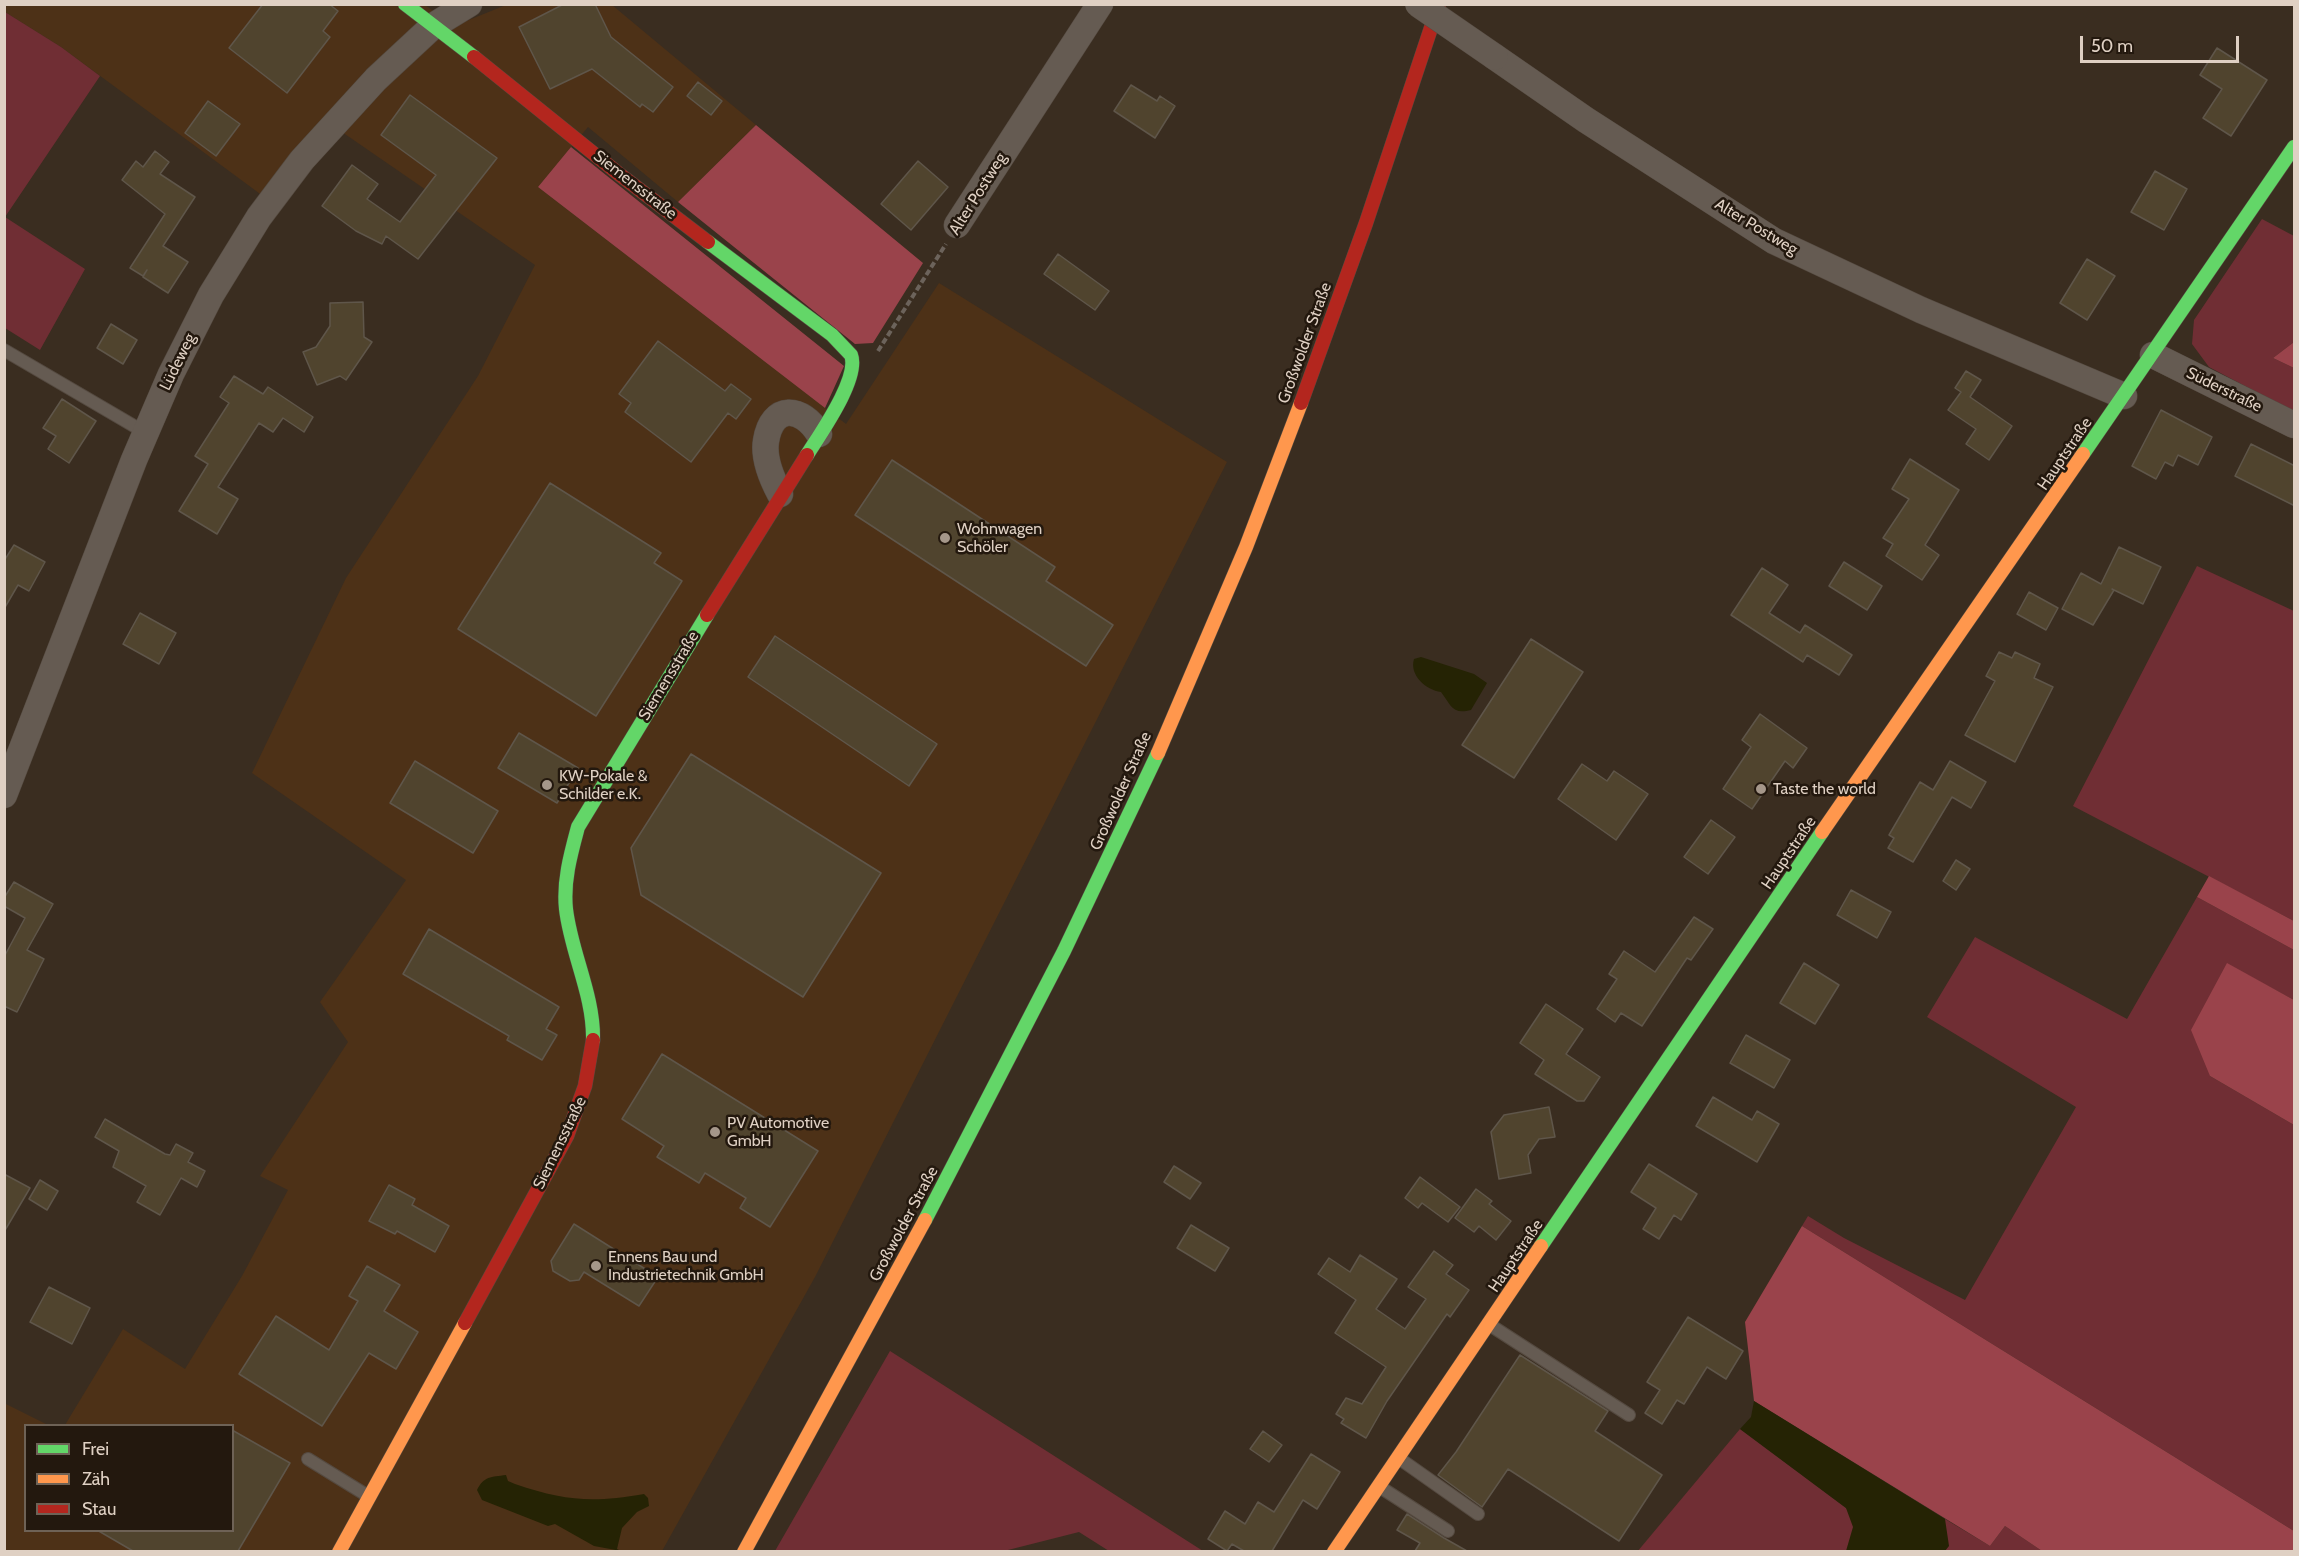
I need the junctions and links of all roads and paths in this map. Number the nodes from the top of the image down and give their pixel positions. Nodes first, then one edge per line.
1 (405, 4) edge
2 (469, 4) edge
3 (1100, 4) edge
4 (1418, 4) edge
5 (1439, 4) edge
6 (433, 26) junction
7 (2295, 147) edge
8 (957, 225) joint
9 (4, 350) edge
10 (2153, 356) junction
11 (852, 377) junction
12 (2124, 396) junction
13 (2295, 425) edge
14 (146, 433) junction
15 (819, 435) junction
16 (780, 494) junction
17 (4, 795) edge
18 (1490, 1325) junction
19 (1629, 1415) dead end
20 (1399, 1458) junction
21 (308, 1459) dead end
22 (1379, 1486) junction
23 (369, 1496) junction
24 (1478, 1514) dead end
25 (1448, 1531) dead end
26 (339, 1551) edge
27 (744, 1551) edge
28 (1334, 1551) edge

1 - 6 street, Siemensstraße
2 - 6 street, Lüdeweg
3 - 8 street, Alter Postweg
4 - 12 street, Alter Postweg, bridge
5 - 27 street, Großwolder Straße
6 - 11 street, Siemensstraße
6 - 14 street, Lüdeweg
7 - 10 street, Hauptstraße
8 - 11 path, Alter Postweg
9 - 14 lane
10 - 12 street, Hauptstraße
10 - 13 street, Süderstraße
11 - 15 street, Siemensstraße
12 - 18 street, Hauptstraße
14 - 17 street, Lüdeweg
15 - 16 street, Siemensstraße
15 - 16 street
16 - 23 street, Siemensstraße
18 - 19 lane
18 - 20 street, Hauptstraße
20 - 22 street, Hauptstraße
20 - 24 lane
21 - 23 lane
22 - 25 lane
22 - 28 street, Hauptstraße
23 - 26 street, Siemensstraße

